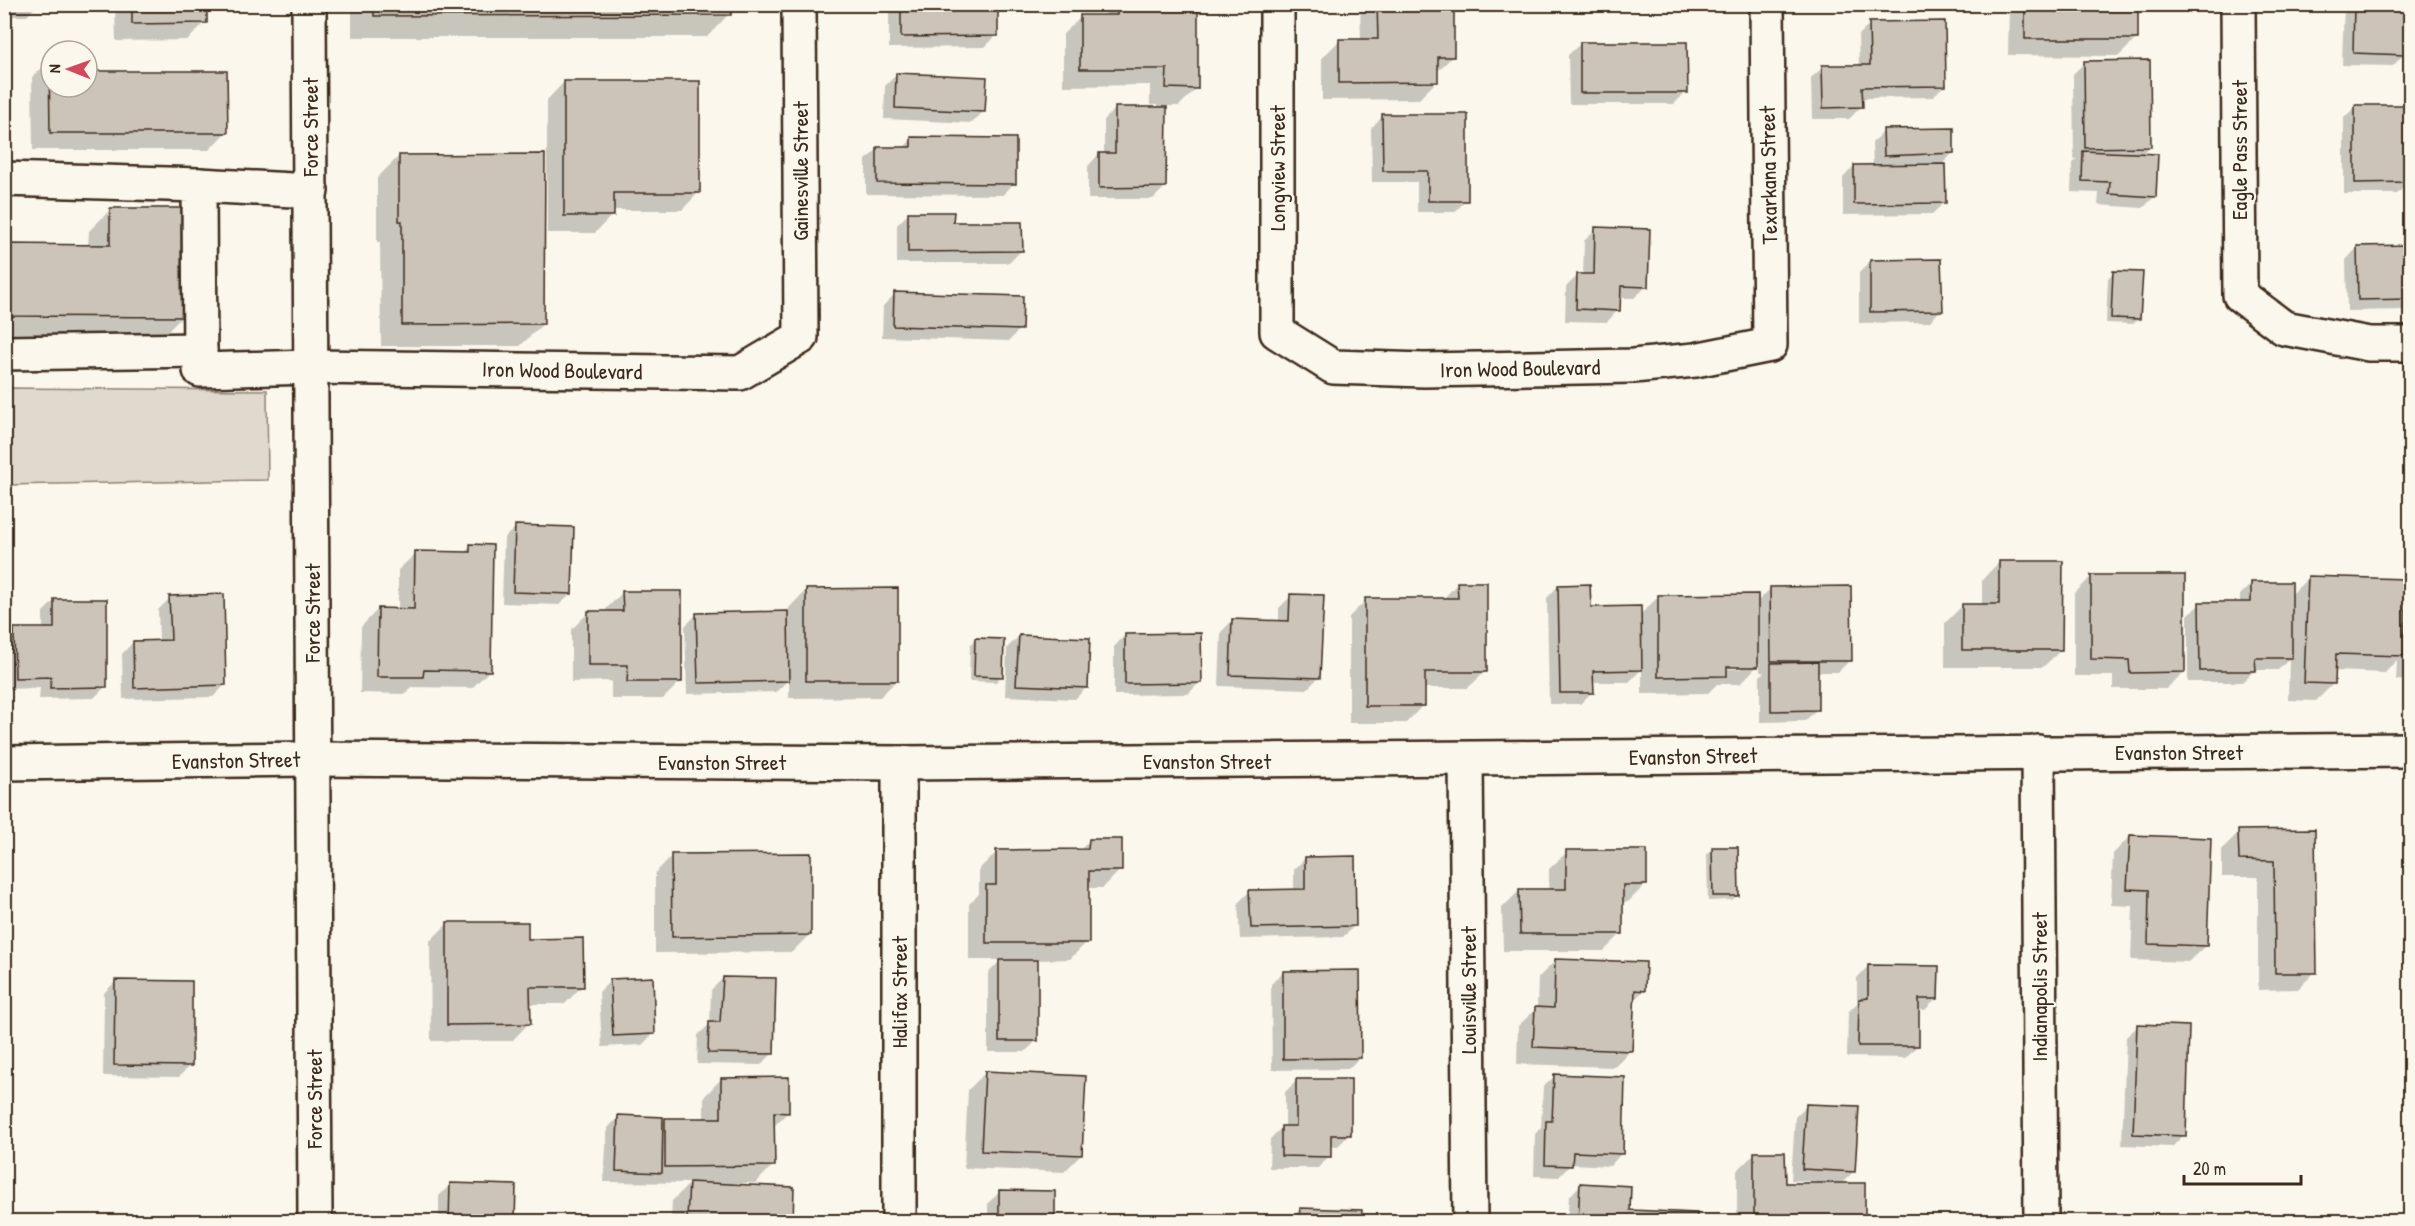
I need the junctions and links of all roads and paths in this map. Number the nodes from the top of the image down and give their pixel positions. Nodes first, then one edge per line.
1 (309, 4) edge
2 (799, 4) edge
3 (1276, 4) edge
4 (1767, 4) edge
5 (2238, 4) edge
6 (4, 179) edge
7 (199, 185) junction
8 (311, 191) junction
9 (1277, 332) joint
10 (801, 337) joint
11 (2410, 344) edge
12 (1770, 345) joint
13 (200, 350) junction
14 (4, 353) edge
15 (312, 367) junction
16 (2410, 750) edge
17 (2038, 752) junction
18 (311, 759) junction
19 (1466, 759) junction
20 (4, 763) edge
21 (899, 763) junction
22 (315, 1221) edge
23 (899, 1221) edge
24 (1470, 1221) edge
25 (2041, 1221) edge

1 - 8 street, Force Street
2 - 10 street, Gainesville Street
3 - 9 street, Longview Street
4 - 12 street, Texarkana Street
5 - 11 street, Eagle Pass Street
6 - 7 street
7 - 8 street
7 - 13 street
8 - 15 street, Force Street
9 - 12 street, Iron Wood Boulevard
10 - 15 street, Iron Wood Boulevard
13 - 14 street
13 - 15 street, Iron Wood Boulevard
15 - 18 street, Force Street
16 - 17 street, Evanston Street
17 - 19 street, Evanston Street
17 - 25 street, Indianapolis Street
18 - 20 street, Evanston Street
18 - 21 street, Evanston Street
18 - 22 street, Force Street
19 - 21 street, Evanston Street
19 - 24 street, Louisville Street
21 - 23 street, Halifax Street

